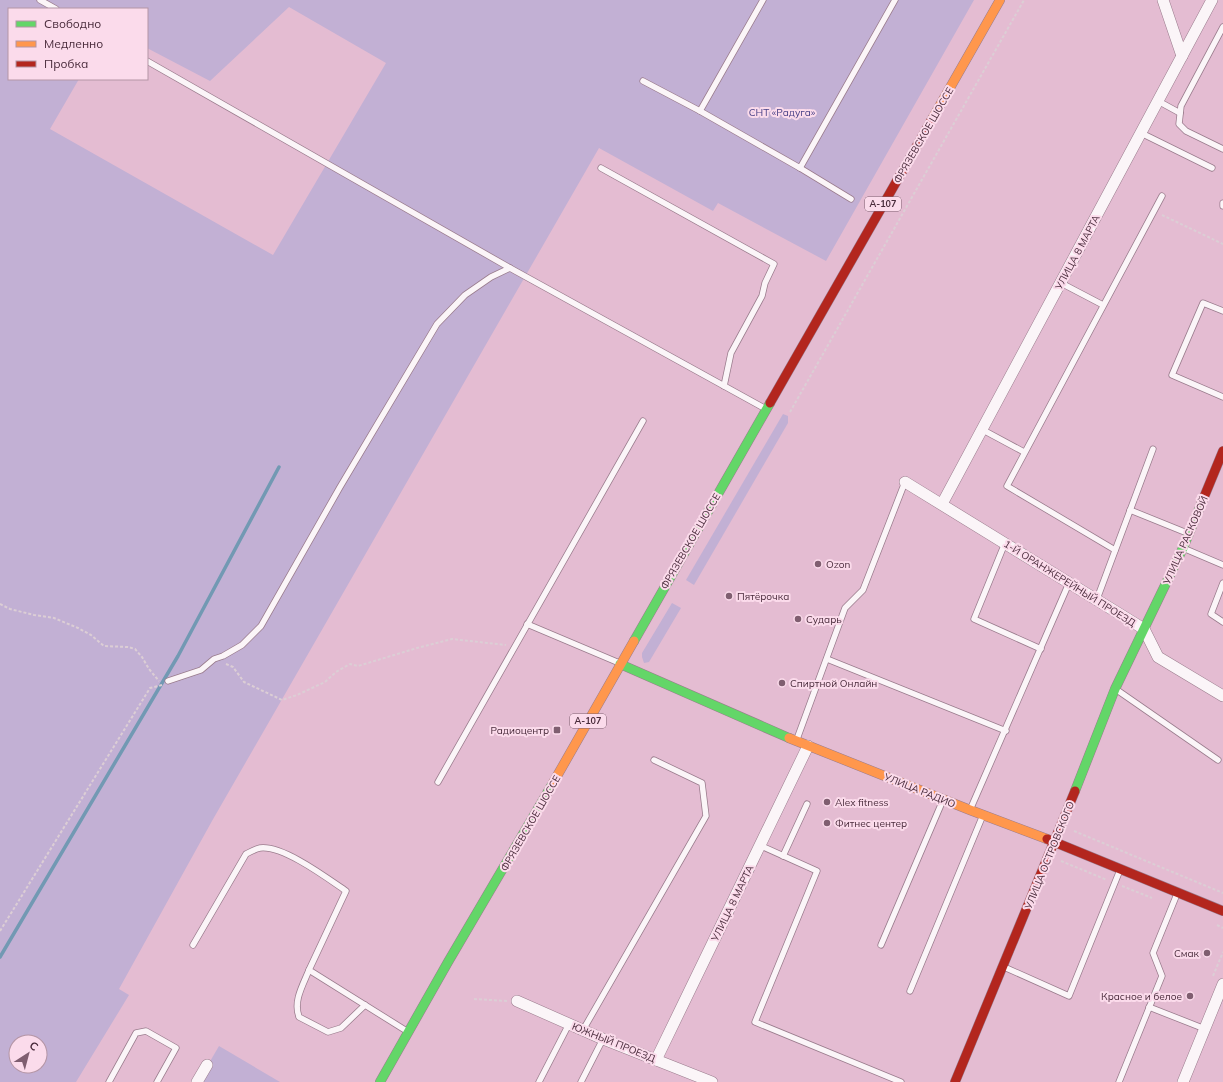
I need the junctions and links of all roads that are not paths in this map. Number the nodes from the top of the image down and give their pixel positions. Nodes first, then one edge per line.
1 (40, 0) edge
2 (763, 0) edge
3 (895, 0) edge
4 (1000, 0) edge
5 (1163, 0) edge
6 (1212, 0) edge
7 (54, 8) edge
8 (1223, 27) edge
9 (1182, 56) junction
10 (148, 62) edge
11 (643, 81) dead end
12 (1158, 101) junction
13 (700, 112) junction
14 (1180, 113) junction
15 (1141, 133) junction
16 (1223, 149) edge
17 (600, 168) dead end
18 (800, 168) junction
19 (1212, 168) dead end
20 (1162, 196) dead end
21 (851, 199) dead end
22 (510, 268) junction
23 (1061, 283) junction
24 (1103, 305) junction
25 (1223, 311) edge
26 (724, 386) junction
27 (1223, 397) edge
28 (766, 409) junction
29 (643, 421) dead end
30 (983, 430) junction
31 (1153, 449) dead end
32 (1223, 451) edge
33 (1024, 452) junction
34 (905, 482) joint
35 (942, 504) junction
36 (1130, 510) junction
37 (1189, 534) junction
38 (1004, 543) junction
39 (1183, 548) junction
40 (1115, 550) junction
41 (1223, 565) edge
42 (1069, 582) junction
43 (1223, 583) edge
44 (1097, 599) junction
45 (1223, 622) edge
46 (527, 624) junction
47 (1144, 629) junction
48 (1041, 649) junction
49 (826, 659) junction
50 (620, 664) junction
51 (168, 681) road end
52 (1115, 688) junction
53 (1223, 696) edge
54 (1006, 731) junction
55 (796, 741) junction
56 (808, 746) junction
57 (654, 760) dead end
58 (1218, 760) dead end
59 (438, 782) dead end
60 (943, 800) junction
61 (807, 804) dead end
62 (970, 810) junction
63 (983, 815) junction
64 (1055, 842) junction
65 (760, 845) junction
66 (783, 856) junction
67 (1120, 869) junction
68 (1178, 892) junction
69 (1223, 911) edge
70 (193, 945) dead end
71 (881, 945) dead end
72 (1003, 967) junction
73 (309, 970) junction
74 (1223, 984) edge
75 (910, 991) dead end
76 (516, 1001) road end
77 (365, 1005) junction
78 (1149, 1007) junction
79 (569, 1024) junction
80 (1205, 1029) junction
81 (583, 1030) junction
82 (408, 1031) junction
83 (603, 1039) junction
84 (656, 1060) junction
85 (207, 1065) dead end
86 (109, 1082) edge
87 (157, 1082) edge
88 (197, 1082) edge
89 (380, 1082) edge
90 (539, 1082) edge
91 (581, 1082) edge
92 (710, 1082) edge
93 (901, 1082) edge
94 (956, 1082) edge
95 (1119, 1082) edge
96 (1183, 1082) edge

1 - 7 lane
2 - 13 lane
3 - 18 lane
4 - 28 main road, ФРЯЗЕВСКОЕ ШОССЕ / А-107
5 - 9 street
6 - 9 street, УЛИЦА 8 МАРТА
8 - 14 lane
9 - 12 street, УЛИЦА 8 МАРТА
10 - 22 lane
11 - 13 lane
12 - 14 lane
12 - 15 street, УЛИЦА 8 МАРТА
13 - 18 lane
14 - 16 lane
15 - 19 lane
15 - 23 street, УЛИЦА 8 МАРТА
17 - 26 lane
18 - 21 lane
20 - 24 lane
22 - 26 lane
22 - 51 lane
23 - 24 lane
23 - 30 street, УЛИЦА 8 МАРТА
24 - 33 lane
25 - 27 lane
26 - 28 lane
28 - 50 main road, ФРЯЗЕВСКОЕ ШОССЕ / А-107
29 - 46 lane
30 - 33 lane
30 - 35 street, УЛИЦА 8 МАРТА
31 - 36 lane
32 - 37 main road, УЛИЦА РАСКОВОЙ
33 - 40 lane
34 - 35 street, 1-Й ОРАНЖЕРЕЙНЫЙ ПРОЕЗД
34 - 49 lane
35 - 38 street, 1-Й ОРАНЖЕРЕЙНЫЙ ПРОЕЗД
36 - 37 lane
36 - 40 lane
37 - 39 main road, УЛИЦА РАСКОВОЙ
38 - 42 street, 1-Й ОРАНЖЕРЕЙНЫЙ ПРОЕЗД
38 - 48 lane
39 - 41 lane
39 - 47 main road, УЛИЦА РАСКОВОЙ
40 - 44 lane
42 - 44 street, 1-Й ОРАНЖЕРЕЙНЫЙ ПРОЕЗД
42 - 48 lane
43 - 45 lane
44 - 47 street, 1-Й ОРАНЖЕРЕЙНЫЙ ПРОЕЗД
46 - 50 lane
46 - 59 lane
47 - 52 main road, УЛИЦА ОСТРОВСКОГО
47 - 53 street, 1-Й ОРАНЖЕРЕЙНЫЙ ПРОЕЗД
48 - 54 lane
49 - 54 lane
49 - 55 lane
50 - 55 main road, УЛИЦА РАДИО
50 - 82 main road, ФРЯЗЕВСКОЕ ШОССЕ / А-107
52 - 58 lane
52 - 64 main road, УЛИЦА ОСТРОВСКОГО
54 - 62 lane
55 - 56 main road, УЛИЦА РАДИО
56 - 60 main road, УЛИЦА РАДИО
56 - 65 street, УЛИЦА 8 МАРТА
57 - 81 lane
60 - 62 main road, УЛИЦА РАДИО
60 - 71 lane
61 - 66 lane
62 - 63 main road, УЛИЦА РАДИО
63 - 64 main road, УЛИЦА РАДИО
63 - 75 lane
64 - 67 main road, УЛИЦА РАДИО
64 - 72 main road, УЛИЦА ОСТРОВСКОГО
65 - 66 lane
65 - 84 street, УЛИЦА 8 МАРТА
66 - 93 lane
67 - 68 main road, УЛИЦА РАДИО
67 - 72 lane
68 - 69 main road, УЛИЦА РАДИО
68 - 78 lane
70 - 73 lane
72 - 94 main road, УЛИЦА ОСТРОВСКОГО
73 - 77 lane
73 - 77 lane
74 - 80 street
76 - 79 street, ЮЖНЫЙ ПРОЕЗД
77 - 82 lane
78 - 80 lane
78 - 95 lane
79 - 81 street, ЮЖНЫЙ ПРОЕЗД
79 - 90 lane
80 - 96 street
81 - 83 street, ЮЖНЫЙ ПРОЕЗД
82 - 89 main road, ФРЯЗЕВСКОЕ ШОССЕ / А-107
83 - 84 street, ЮЖНЫЙ ПРОЕЗД
83 - 91 lane
84 - 92 street, ЮЖНЫЙ ПРОЕЗД
85 - 88 street
86 - 87 lane

